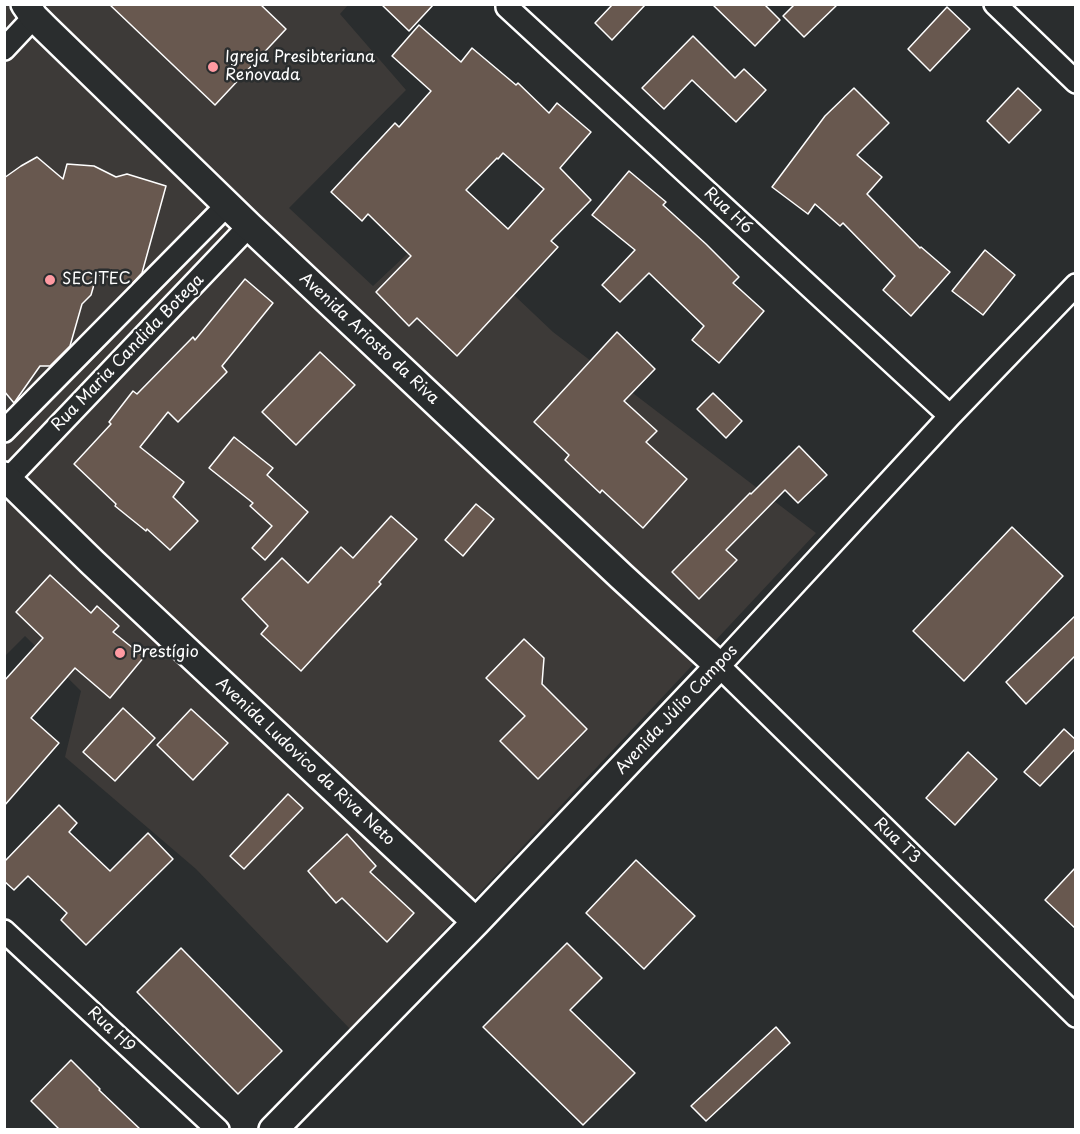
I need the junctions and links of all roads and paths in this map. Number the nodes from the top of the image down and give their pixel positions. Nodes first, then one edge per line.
1 (507, 4) edge
2 (995, 4) edge
3 (30, 11) edge
4 (4, 49) edge
5 (1076, 82) edge
6 (227, 205) junction
7 (249, 226) junction
8 (1076, 285) edge
9 (118, 316) junction
10 (141, 340) junction
11 (950, 416) junction
12 (4, 431) edge
13 (6, 478) edge
14 (719, 666) junction
15 (476, 922) junction
16 (4, 931) edge
17 (1076, 1016) edge
18 (218, 1130) edge
19 (273, 1130) edge

1 - 11 street, Rua H6
2 - 5 street
3 - 4 street
3 - 6 street, Avenida Ariosto da Riva
6 - 7 street, Avenida Ariosto da Riva
6 - 9 street, Rua Maria Candida Botega
7 - 10 street, Rua Maria Candida Botega
7 - 14 street, Avenida Ariosto da Riva
8 - 11 street, Avenida Júlio Campos
9 - 10 street
9 - 12 street, Rua Maria Candida Botega
10 - 13 street, Rua Maria Candida Botega
11 - 14 street, Avenida Júlio Campos
13 - 15 street, Avenida Ludovico da Riva Neto
14 - 15 street, Avenida Júlio Campos
14 - 17 street, Rua T3
15 - 19 street, Avenida Júlio Campos
16 - 18 street, Rua H9

